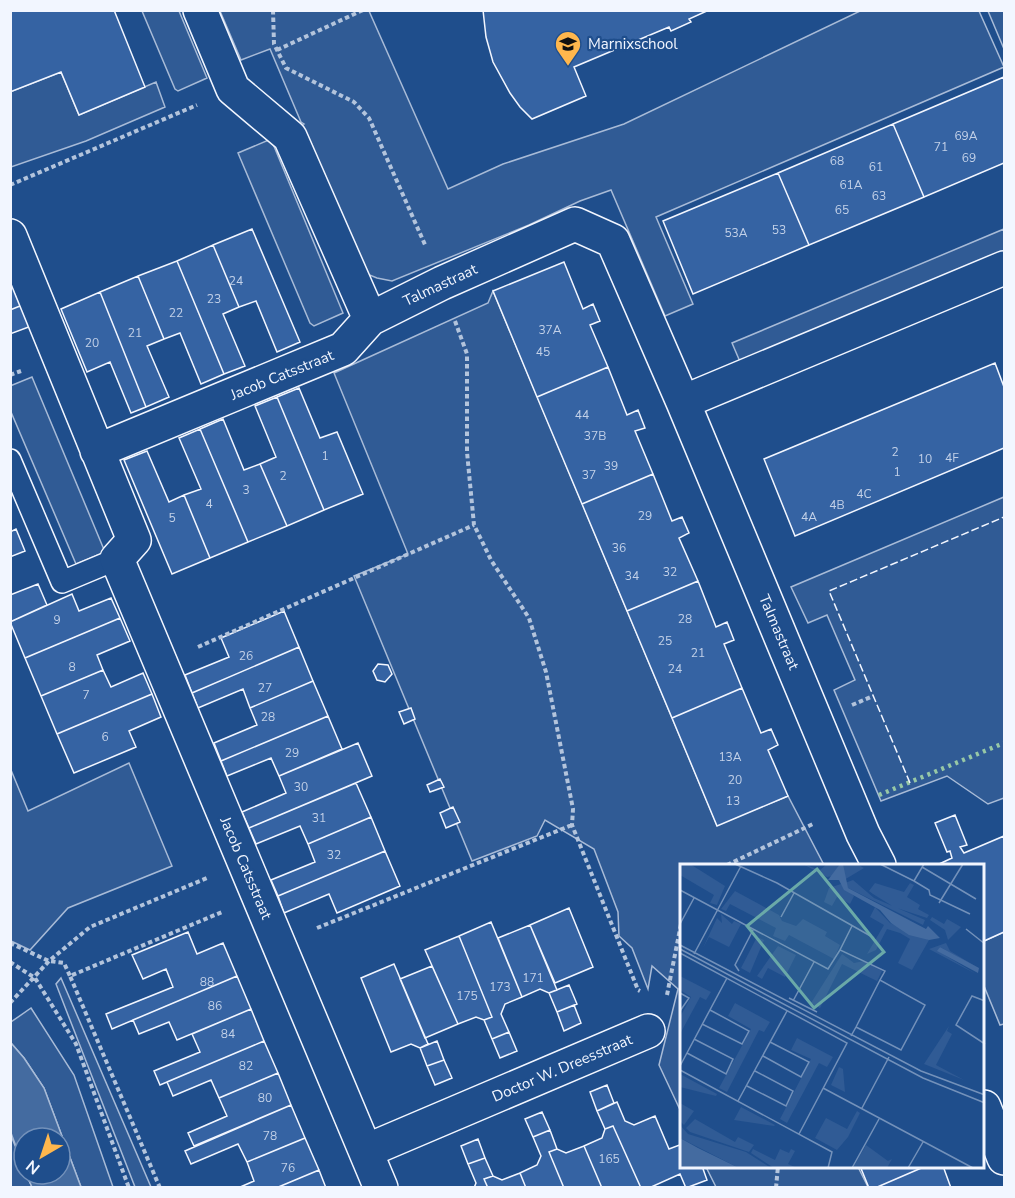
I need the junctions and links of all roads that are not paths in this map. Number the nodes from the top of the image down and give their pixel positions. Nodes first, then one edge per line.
1 (200, 10) edge
2 (10, 236) edge
3 (1005, 268) edge
4 (370, 319) junction
5 (683, 402) junction
6 (97, 451) junction
7 (10, 460) edge
8 (117, 559) junction
9 (878, 862) edge
10 (648, 1031) road end
11 (992, 1110) edge
12 (366, 1151) junction
13 (1005, 1158) edge
14 (381, 1188) edge

1 - 4 street
2 - 6 street
3 - 5 street
4 - 5 street, Talmastraat
4 - 6 street, Jacob Catsstraat
5 - 9 street, Talmastraat
6 - 8 street
7 - 8 lane
8 - 12 street, Jacob Catsstraat
10 - 12 street, Doctor W. Dreesstraat
11 - 13 street
12 - 14 street

